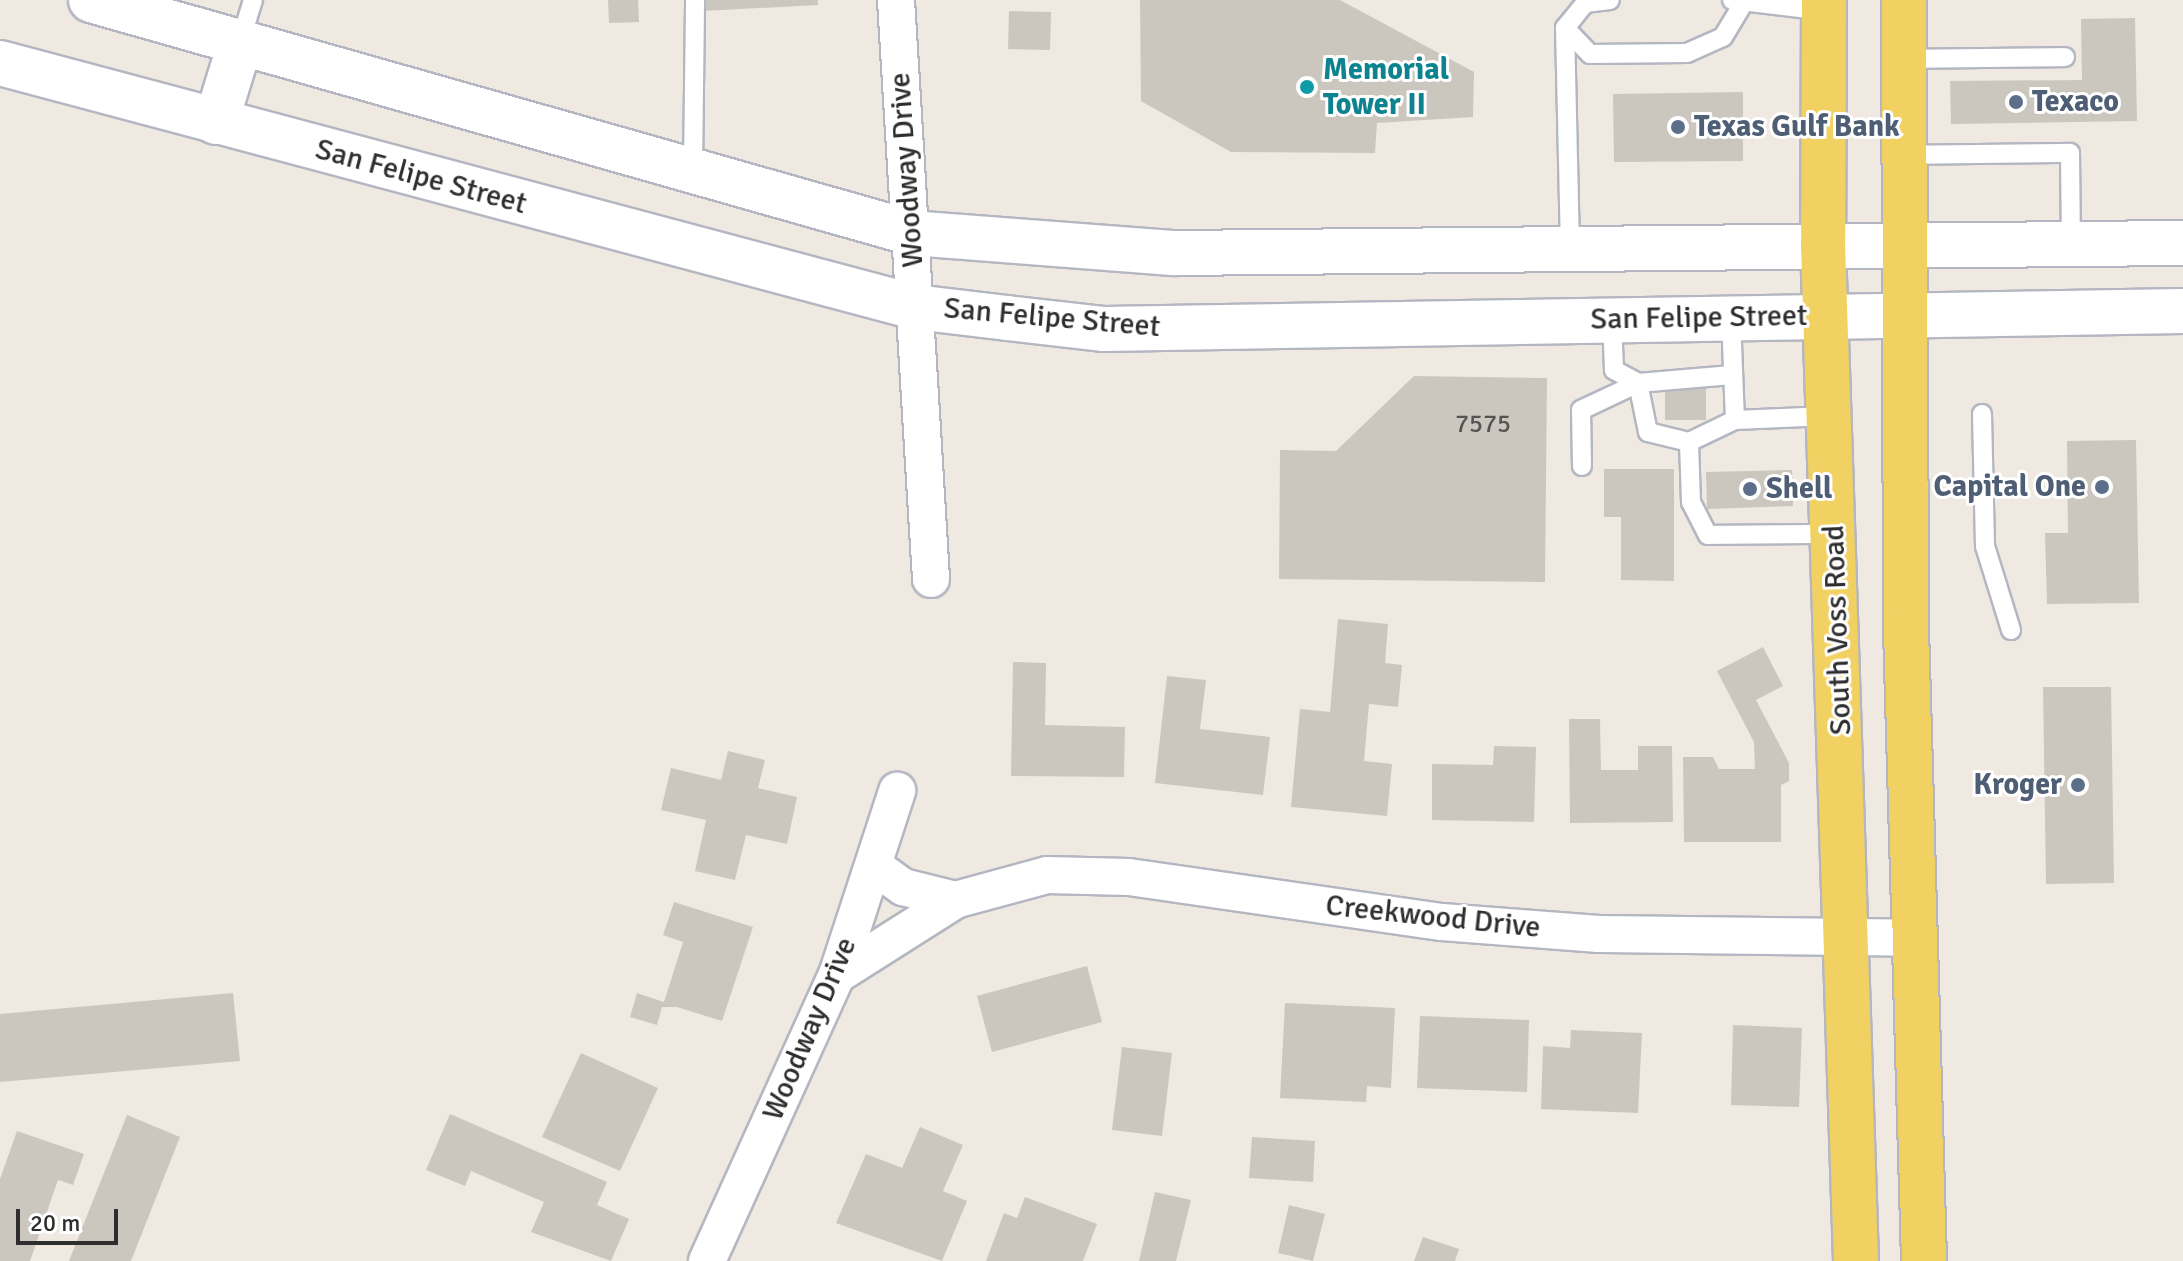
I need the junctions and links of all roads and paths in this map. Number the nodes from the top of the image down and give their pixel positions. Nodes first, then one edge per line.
1 (91, 0) edge
2 (253, 0) edge
3 (695, 0) edge
4 (896, 0) edge
5 (1610, 0) edge
6 (1904, 0) edge
7 (1737, 1) edge
8 (1824, 6) edge
9 (1565, 28) junction
10 (240, 44) junction
11 (2065, 57) dead end
12 (1904, 59) junction
13 (0, 63) edge
14 (216, 122) junction
15 (1903, 155) junction
16 (693, 169) junction
17 (912, 233) junction
18 (2183, 243) edge
19 (2071, 244) junction
20 (1823, 245) junction
21 (1903, 245) junction
22 (1570, 248) junction
23 (915, 307) junction
24 (2183, 311) edge
25 (1904, 314) junction
26 (1826, 315) junction
27 (1731, 317) junction
28 (1612, 319) junction
29 (1732, 375) junction
30 (1638, 383) junction
31 (1982, 414) dead end
32 (1830, 416) junction
33 (1735, 420) junction
34 (1689, 442) junction
35 (1582, 466) dead end
36 (1835, 534) junction
37 (931, 579) dead end
38 (2011, 630) dead end
39 (897, 791) dead end
40 (874, 866) junction
41 (955, 900) junction
42 (1850, 938) junction
43 (1918, 938) junction
44 (837, 975) junction
45 (707, 1261) edge
46 (1856, 1261) edge
47 (1924, 1261) edge

1 - 10 main road
2 - 10 lane
3 - 16 lane
4 - 17 street, Woodway Drive
5 - 9 lane
6 - 12 main road
7 - 8 lane
7 - 9 lane
8 - 20 main road, South Voss Road
9 - 22 lane
10 - 14 main road
10 - 16 main road
11 - 12 lane
12 - 15 main road
13 - 14 main road, San Felipe Street
14 - 23 main road, San Felipe Street
15 - 19 lane
15 - 21 main road
16 - 17 main road
17 - 22 main road
17 - 23 street, Woodway Drive
18 - 19 main road
19 - 21 main road
20 - 21 main road
20 - 22 main road
20 - 26 main road, South Voss Road
21 - 25 main road
23 - 28 main road, San Felipe Street
23 - 37 street, Woodway Drive
24 - 25 main road, San Felipe Street
25 - 26 main road, San Felipe Street
25 - 43 main road
26 - 27 main road, San Felipe Street
26 - 32 main road, South Voss Road
27 - 28 main road, San Felipe Street
27 - 29 lane
28 - 30 lane
29 - 30 lane
29 - 33 lane
30 - 34 lane
30 - 35 lane
31 - 38 lane
32 - 33 lane
32 - 36 main road, South Voss Road
33 - 34 lane
34 - 36 lane
36 - 42 main road, South Voss Road
39 - 40 street, Woodway Drive
40 - 41 street, Creekwood Drive
40 - 44 street, Woodway Drive
41 - 42 street, Creekwood Drive
41 - 44 street, Creekwood Drive
42 - 43 street, Creekwood Drive
42 - 46 main road, South Voss Road
43 - 47 main road
44 - 45 street, Woodway Drive

